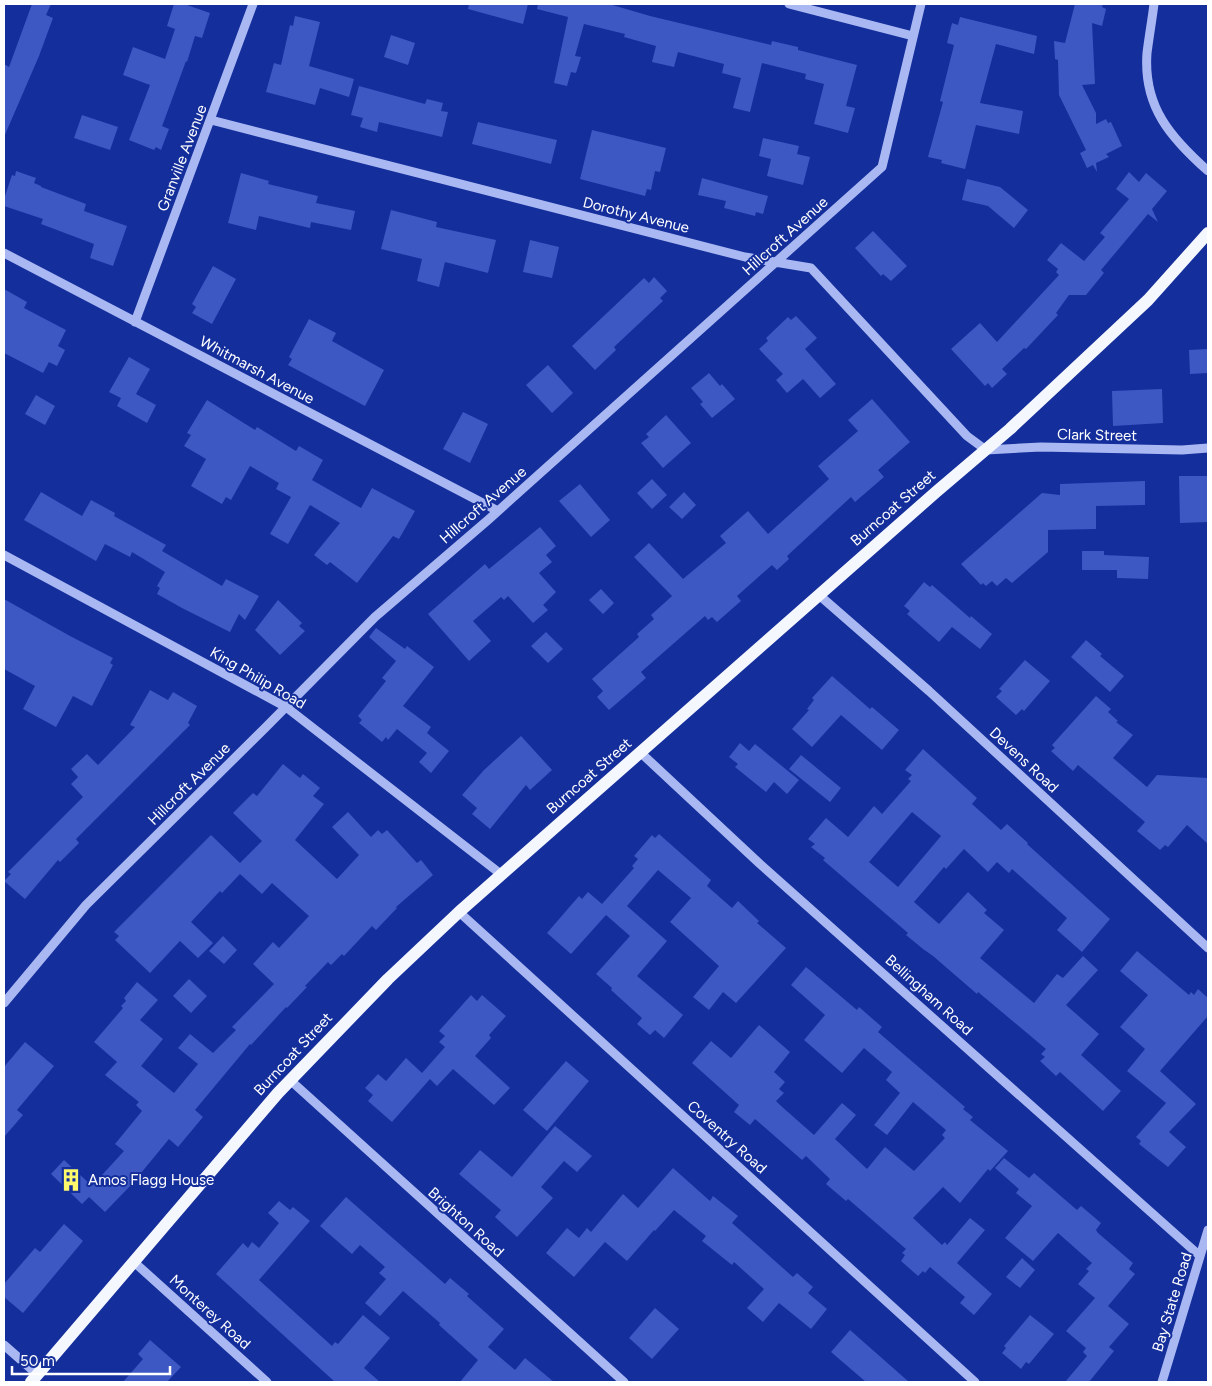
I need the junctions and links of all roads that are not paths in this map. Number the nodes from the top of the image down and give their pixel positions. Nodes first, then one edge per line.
1 (253, 4) edge
2 (789, 4) edge
3 (921, 4) edge
4 (1154, 4) edge
5 (914, 36) junction
6 (211, 120) junction
7 (1208, 171) edge
8 (1208, 233) edge
9 (4, 253) edge
10 (778, 262) junction
11 (135, 322) junction
12 (1208, 448) edge
13 (986, 450) junction
14 (498, 511) junction
15 (4, 554) edge
16 (819, 595) junction
17 (286, 707) junction
18 (641, 753) junction
19 (502, 875) junction
20 (459, 912) junction
21 (1208, 948) edge
22 (4, 1002) edge
23 (290, 1080) junction
24 (1208, 1230) edge
25 (1200, 1256) junction
26 (134, 1262) junction
27 (4, 1345) edge
28 (34, 1378) edge
29 (267, 1382) edge
30 (624, 1382) edge
31 (975, 1382) edge
32 (1162, 1382) edge

1 - 6 street, Granville Avenue
2 - 5 street
3 - 5 street, Hillcroft Avenue
4 - 7 street
5 - 10 street, Hillcroft Avenue
6 - 10 street, Dorothy Avenue
6 - 11 street, Granville Avenue
8 - 13 main road, Burncoat Street
9 - 11 street, Whitmarsh Avenue
10 - 13 street, Dorothy Avenue
10 - 14 street, Hillcroft Avenue
11 - 14 street, Whitmarsh Avenue
12 - 13 street, Clark Street
13 - 16 main road, Burncoat Street
14 - 17 street, Hillcroft Avenue
15 - 17 street, King Philip Road
16 - 18 main road, Burncoat Street
16 - 21 street, Devens Road
17 - 19 street, King Philip Road
17 - 22 street, Hillcroft Avenue
18 - 19 main road, Burncoat Street
18 - 25 street, Bellingham Road
19 - 20 main road, Burncoat Street
20 - 23 main road, Burncoat Street
20 - 31 street, Coventry Road
23 - 26 main road, Burncoat Street
23 - 30 street, Brighton Road
24 - 25 street, Bay State Road
25 - 32 street, Bay State Road
26 - 28 main road, Burncoat Street
26 - 29 street, Monterey Road
27 - 28 street

